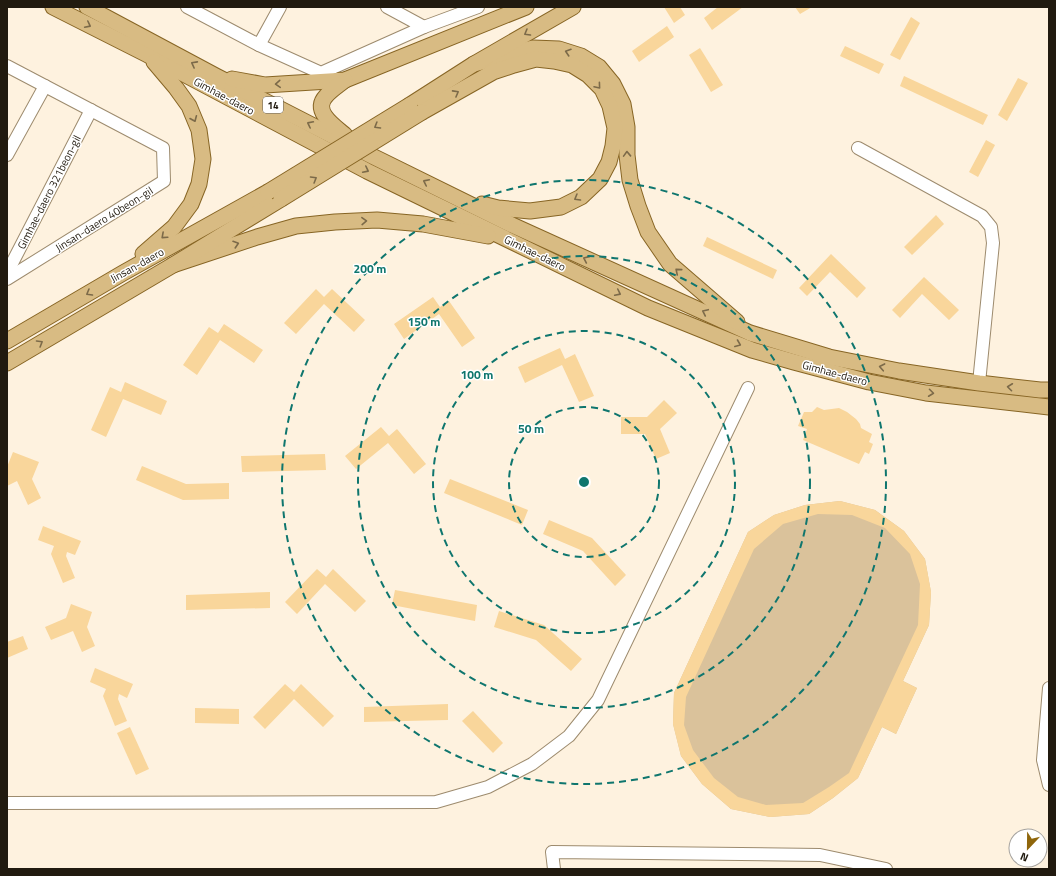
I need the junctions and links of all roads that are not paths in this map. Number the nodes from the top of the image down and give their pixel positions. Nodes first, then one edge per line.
1 (53, 7) edge
2 (88, 7) edge
3 (187, 7) edge
4 (280, 7) edge
5 (387, 7) edge
6 (478, 7) edge
7 (526, 7) edge
8 (573, 7) edge
9 (424, 26) junction
10 (259, 45) junction
11 (146, 54) junction
12 (474, 64) junction
13 (7, 66) edge
14 (216, 76) junction
15 (345, 80) junction
16 (45, 86) junction
17 (416, 109) junction
18 (91, 110) junction
19 (858, 148) dead end
20 (7, 155) edge
21 (372, 156) junction
22 (274, 196) junction
23 (461, 199) junction
24 (508, 239) junction
25 (173, 265) junction
26 (7, 273) edge
27 (123, 273) junction
28 (7, 279) edge
29 (750, 333) junction
30 (7, 341) edge
31 (7, 363) edge
32 (980, 383) junction
33 (748, 388) dead end
34 (1049, 390) edge
35 (1049, 407) edge
36 (1049, 688) edge
37 (1049, 785) edge
38 (7, 803) edge
39 (553, 865) edge
40 (886, 869) edge

1 -> 11 main road, Gimhae-daero / 14
14 -> 2 main road, Gimhae-daero / 14
3 - 10 street
4 - 10 street
5 - 9 street
6 - 9 street
7 - 15 main road
8 -> 12 main road
9 - 10 street
11 -> 24 main road, Gimhae-daero / 14
11 -> 27 main road
12 - 17 main road
29 -> 12 main road
13 - 16 street
15 -> 14 main road
21 -> 14 main road, Gimhae-daero / 14
15 - 21 main road
16 - 18 street
16 - 20 street
17 - 22 main road, bridge
17 -> 23 main road
18 - 26 street, Gimhae-daero 321beon-gil
18 - 28 street, Jinsan-daero 40beon-gil
19 - 32 street
23 -> 21 main road, Gimhae-daero / 14
22 - 25 main road
22 - 27 main road, Jinsan-daero
29 -> 23 main road, Gimhae-daero
25 -> 24 main road
24 -> 35 main road, Gimhae-daero
31 -> 25 main road, Jinsan-daero
27 -> 30 main road, Jinsan-daero
32 -> 29 main road, Gimhae-daero
34 -> 32 main road, Gimhae-daero
33 - 38 street
36 - 37 street
39 - 40 street

